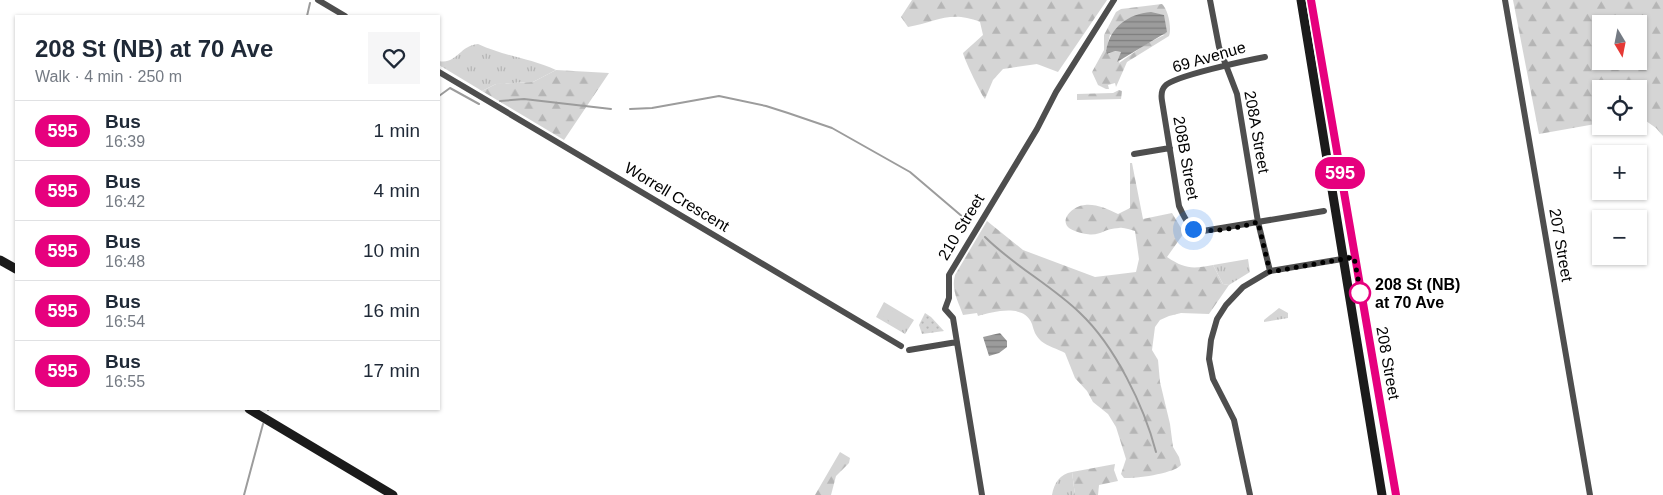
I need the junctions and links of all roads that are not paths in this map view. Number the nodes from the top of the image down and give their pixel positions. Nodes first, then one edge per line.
1 (318, 0) edge
2 (1114, 0) edge
3 (1210, 0) edge
4 (1301, 0) edge
5 (1311, 0) edge
6 (1505, 0) edge
7 (343, 15) edge
8 (1265, 57) dead end
9 (1228, 66) junction
10 (440, 73) edge
11 (1163, 88) joint
12 (1170, 148) junction
13 (1134, 154) dead end
14 (1324, 211) dead end
15 (1258, 222) junction
16 (1354, 257) junction
17 (1344, 259) junction
18 (0, 260) edge
19 (15, 268) edge
20 (1270, 272) junction
21 (957, 342) junction
22 (901, 346) dead end
23 (909, 350) dead end
24 (251, 410) edge
25 (393, 495) edge
26 (982, 495) edge
27 (1250, 495) edge
28 (1382, 495) edge
29 (1396, 495) edge
30 (1590, 495) edge

1 - 7 street
2 - 21 street, 210 Street
3 - 9 street, 208A Street
4 - 17 main road, 208 Street
5 - 16 main road, 208 Street
6 - 30 street, 207 Street
8 - 9 street, 69 Avenue
9 - 11 street, 69 Avenue
9 - 15 street, 208A Street
10 - 22 street, Worrell Crescent
11 - 12 street, 208B Street
12 - 13 street
12 - 15 street, 208B Street
14 - 15 street
15 - 20 street, 208A Street
16 - 17 street
16 - 29 main road, 208 Street
17 - 20 street
17 - 28 main road, 208 Street
18 - 19 main road
20 - 27 street
21 - 23 street
21 - 26 street, 210 Street
24 - 25 main road

